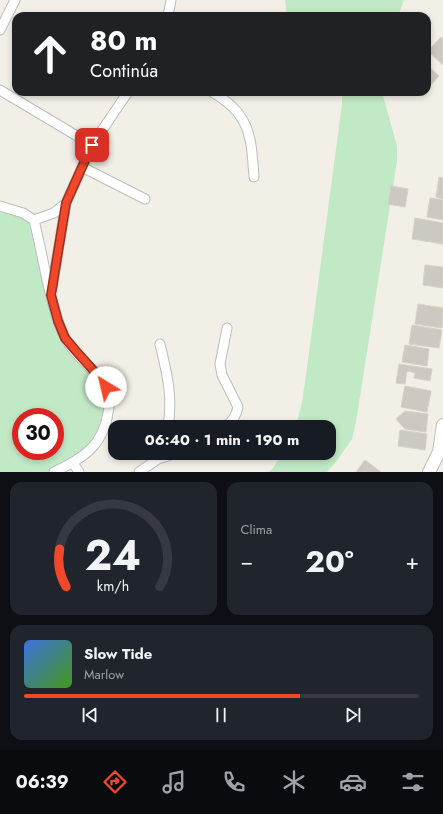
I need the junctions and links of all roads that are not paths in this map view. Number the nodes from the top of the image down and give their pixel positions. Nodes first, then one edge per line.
1 (15, 0) edge
2 (171, 0) edge
3 (169, 12) edge
4 (0, 30) edge
5 (0, 90) edge
6 (125, 96) edge
7 (220, 96) edge
8 (92, 145) junction
9 (82, 167) junction
10 (254, 177) dead end
11 (145, 199) dead end
12 (66, 203) junction
13 (0, 206) edge
14 (34, 220) junction
15 (51, 295) junction
16 (227, 328) dead end
17 (160, 344) dead end
18 (169, 420) edge
19 (233, 420) edge
20 (443, 425) edge
21 (154, 460) edge
22 (73, 463) junction
23 (54, 472) edge
24 (79, 472) edge
25 (139, 472) edge
26 (429, 472) edge

1 - 4 street
2 - 3 street
5 - 8 street
6 - 8 street
7 - 10 street
8 - 9 street
9 - 11 street
9 - 12 street
12 - 14 street
12 - 15 street
13 - 14 street
14 - 15 street
15 - 22 street
16 - 19 street
17 - 18 street
20 - 26 street
21 - 25 street
22 - 23 street
22 - 24 street

